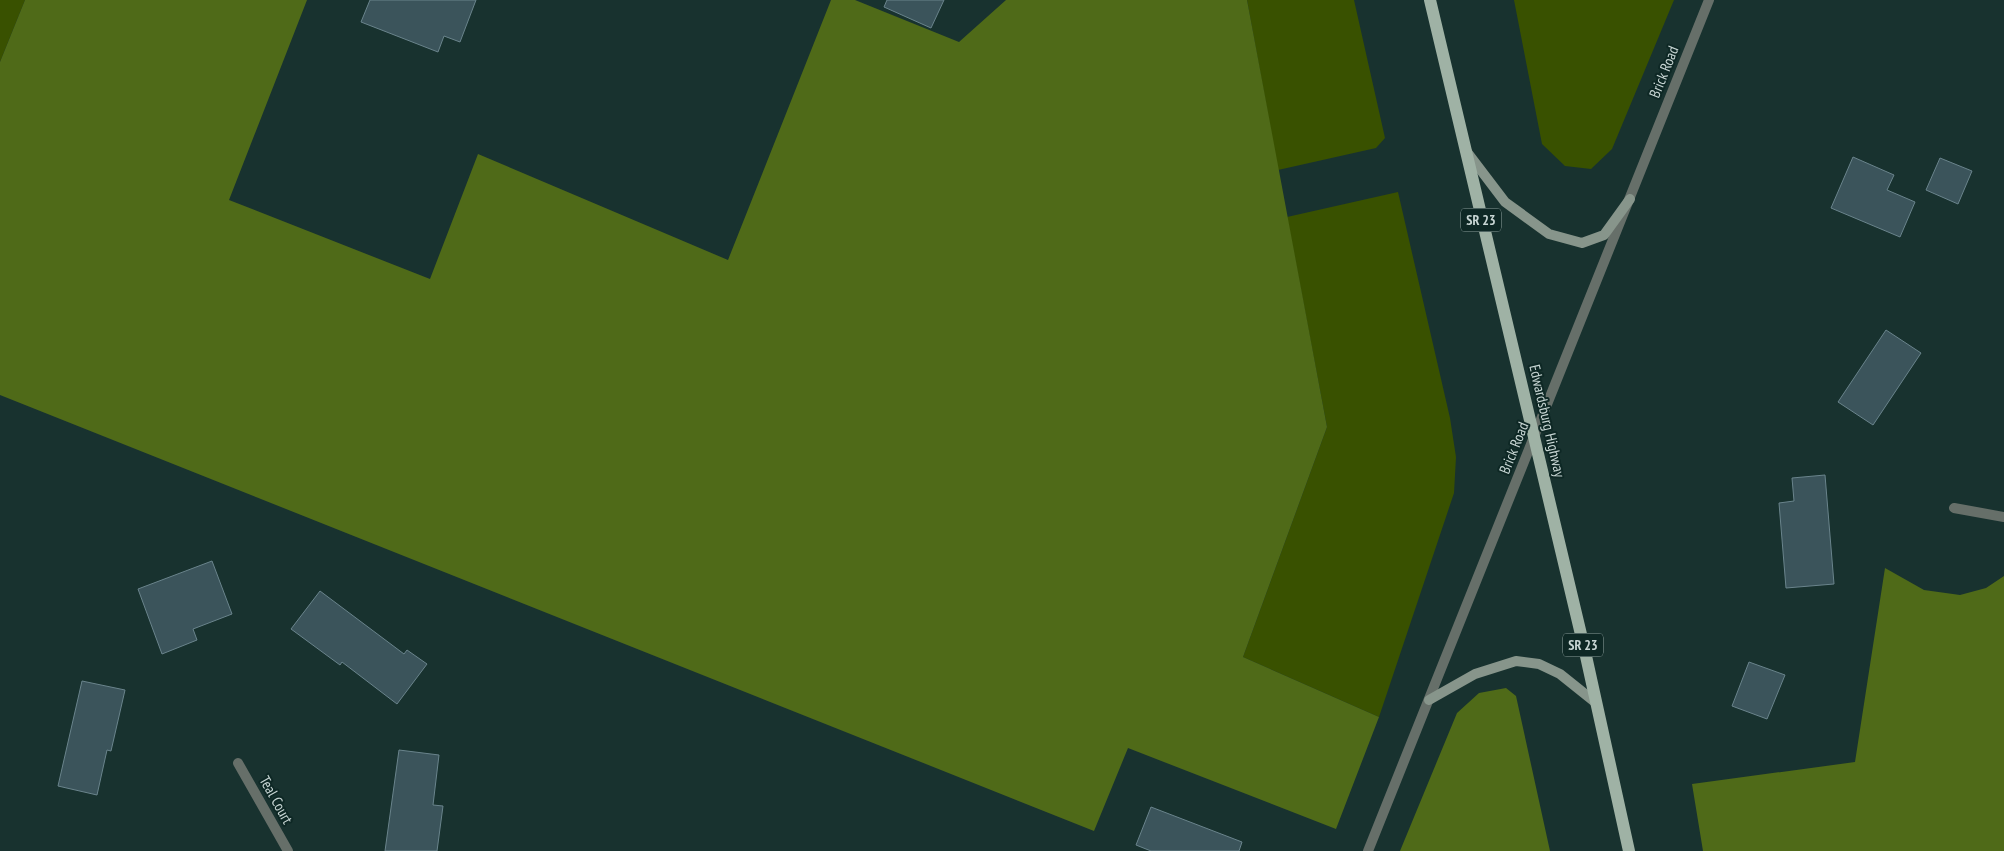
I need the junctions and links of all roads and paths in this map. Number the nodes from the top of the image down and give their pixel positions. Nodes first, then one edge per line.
1 (1430, 0) edge
2 (1709, 0) edge
3 (1464, 148) junction
4 (1630, 199) junction
5 (1534, 439) junction
6 (1954, 508) dead end
7 (2004, 517) edge
8 (1429, 700) junction
9 (1596, 702) junction
10 (238, 763) dead end
11 (288, 851) edge
12 (1368, 851) edge
13 (1629, 851) edge

1 - 3 main road, Edwardsburg Highway / SR 23
2 - 4 street, Brick Road
3 - 4 main road
3 - 5 main road, Edwardsburg Highway / SR 23
4 - 5 street, Brick Road
5 - 8 street, Brick Road
5 - 9 main road, Edwardsburg Highway / SR 23
6 - 7 street
8 - 9 main road
8 - 12 street, Brick Road
9 - 13 main road, Edwardsburg Highway / SR 23
10 - 11 street, Teal Court

